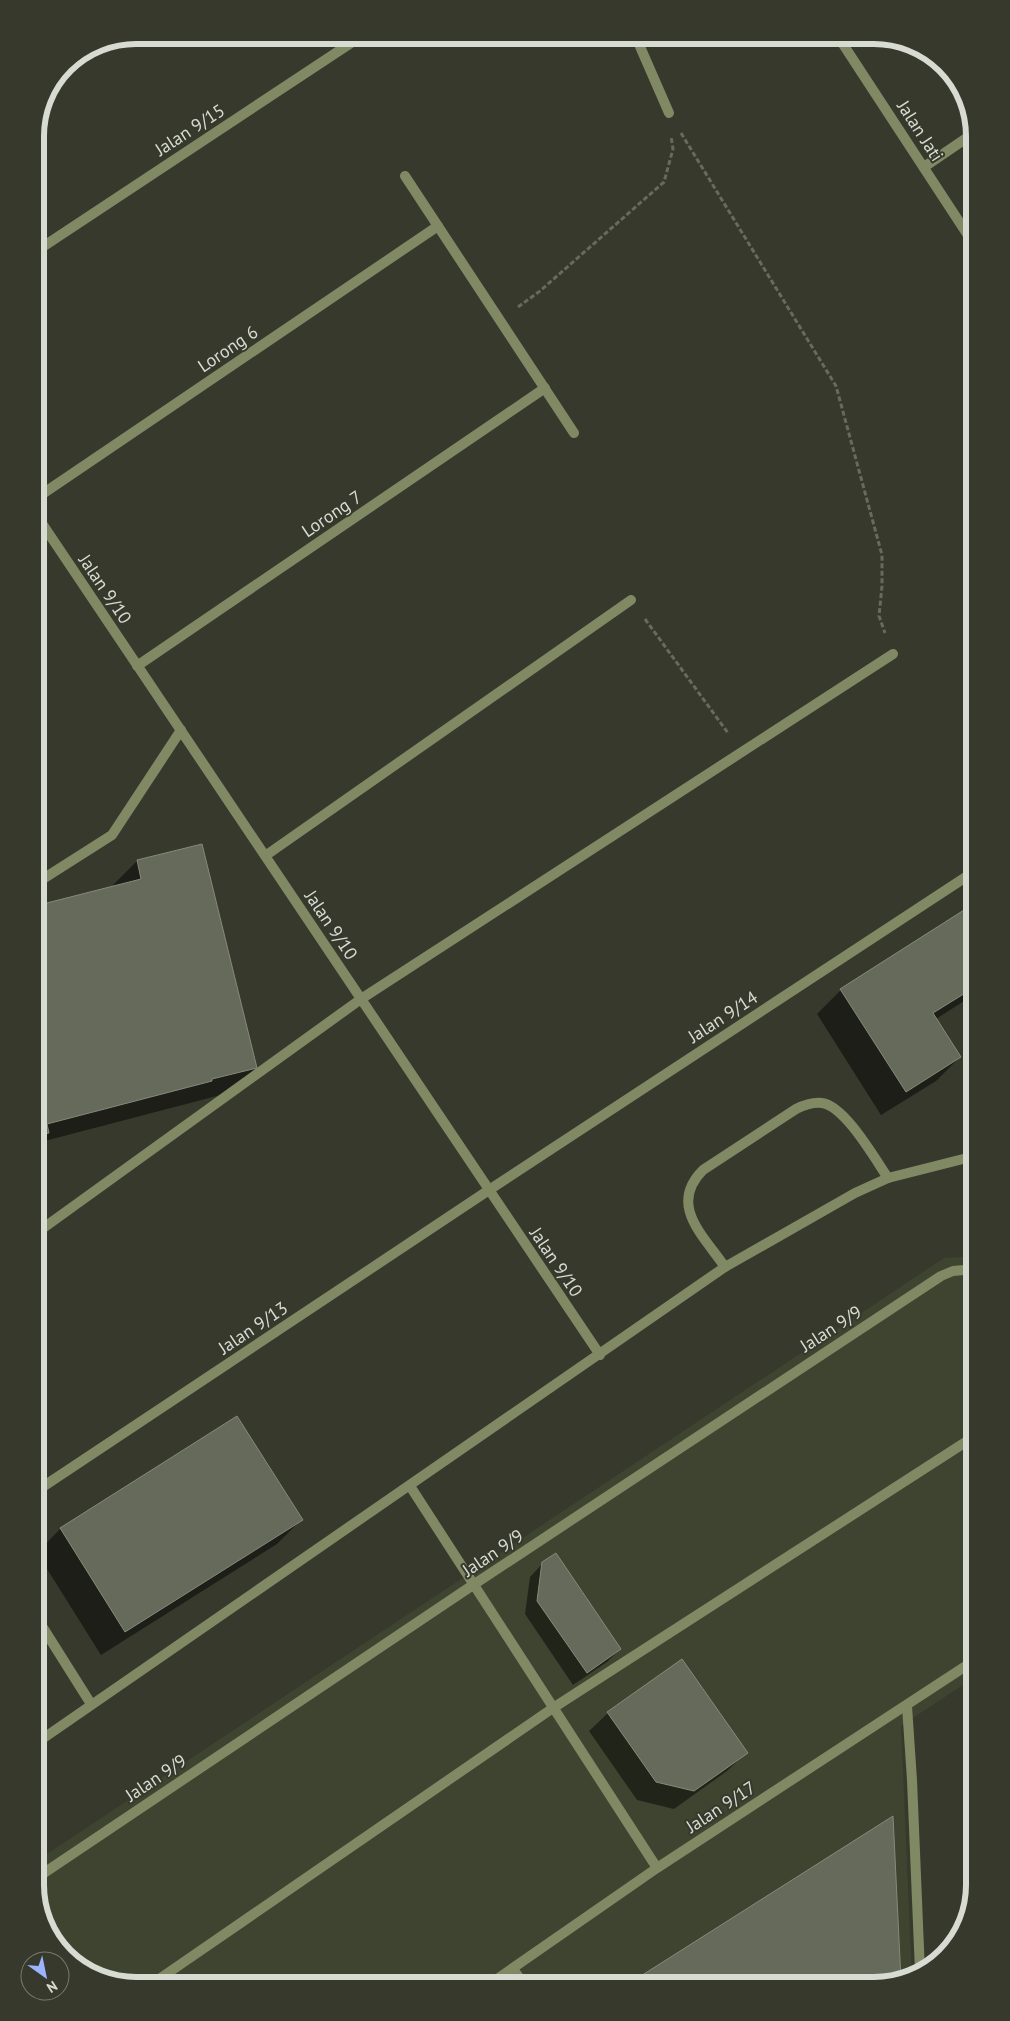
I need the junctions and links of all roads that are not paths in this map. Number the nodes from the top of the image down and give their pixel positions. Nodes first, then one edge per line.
1 (349, 44) edge
2 (639, 44) edge
3 (843, 44) edge
4 (669, 113) road end
5 (966, 138) edge
6 (924, 167) junction
7 (405, 176) dead end
8 (438, 226) junction
9 (966, 232) edge
10 (44, 246) edge
11 (545, 388) junction
12 (574, 434) dead end
13 (44, 493) edge
14 (44, 526) edge
15 (631, 600) road end
16 (893, 654) road end
17 (137, 666) junction
18 (181, 730) junction
19 (265, 856) junction
20 (966, 876) edge
21 (44, 878) edge
22 (362, 999) junction
23 (966, 1158) edge
24 (888, 1178) junction
25 (489, 1190) junction
26 (44, 1228) edge
27 (725, 1267) junction
28 (966, 1270) edge
29 (600, 1355) junction
30 (966, 1442) edge
31 (44, 1486) edge
32 (410, 1486) junction
33 (473, 1585) junction
34 (44, 1628) edge
35 (966, 1666) edge
36 (91, 1704) junction
37 (907, 1706) junction
38 (553, 1708) junction
39 (44, 1738) edge
40 (657, 1868) junction
41 (44, 1873) edge
42 (920, 1965) edge
43 (513, 1970) junction
44 (162, 1977) edge
45 (502, 1977) edge
46 (518, 1977) edge

1 - 10 street, Jalan 9/15
2 - 4 street
3 - 6 street, Jalan Jati
5 - 6 street
6 - 9 street, Jalan Jati
7 - 8 street
8 - 11 street
8 - 13 street, Lorong 6
11 - 12 street
11 - 17 street, Lorong 7
14 - 17 street, Jalan 9/10
15 - 19 street
16 - 22 street
17 - 18 street, Jalan 9/10
18 - 19 street, Jalan 9/10
18 - 21 street
19 - 22 street, Jalan 9/10
20 - 25 street, Jalan 9/14
22 - 25 street, Jalan 9/10
22 - 26 street
23 - 24 street
24 - 27 street
24 - 27 street
25 - 29 street, Jalan 9/10
25 - 31 street, Jalan 9/13
27 - 29 street
28 - 33 street, Jalan 9/9
29 - 32 street
30 - 38 street
32 - 33 street
32 - 36 street
33 - 38 street
33 - 41 street, Jalan 9/9
34 - 36 street
35 - 37 street, Jalan 9/17
36 - 39 street
37 - 40 street, Jalan 9/17
37 - 42 street
38 - 40 street
38 - 44 street
40 - 43 street, Jalan 9/17
43 - 45 street, Jalan 9/17
43 - 46 street

